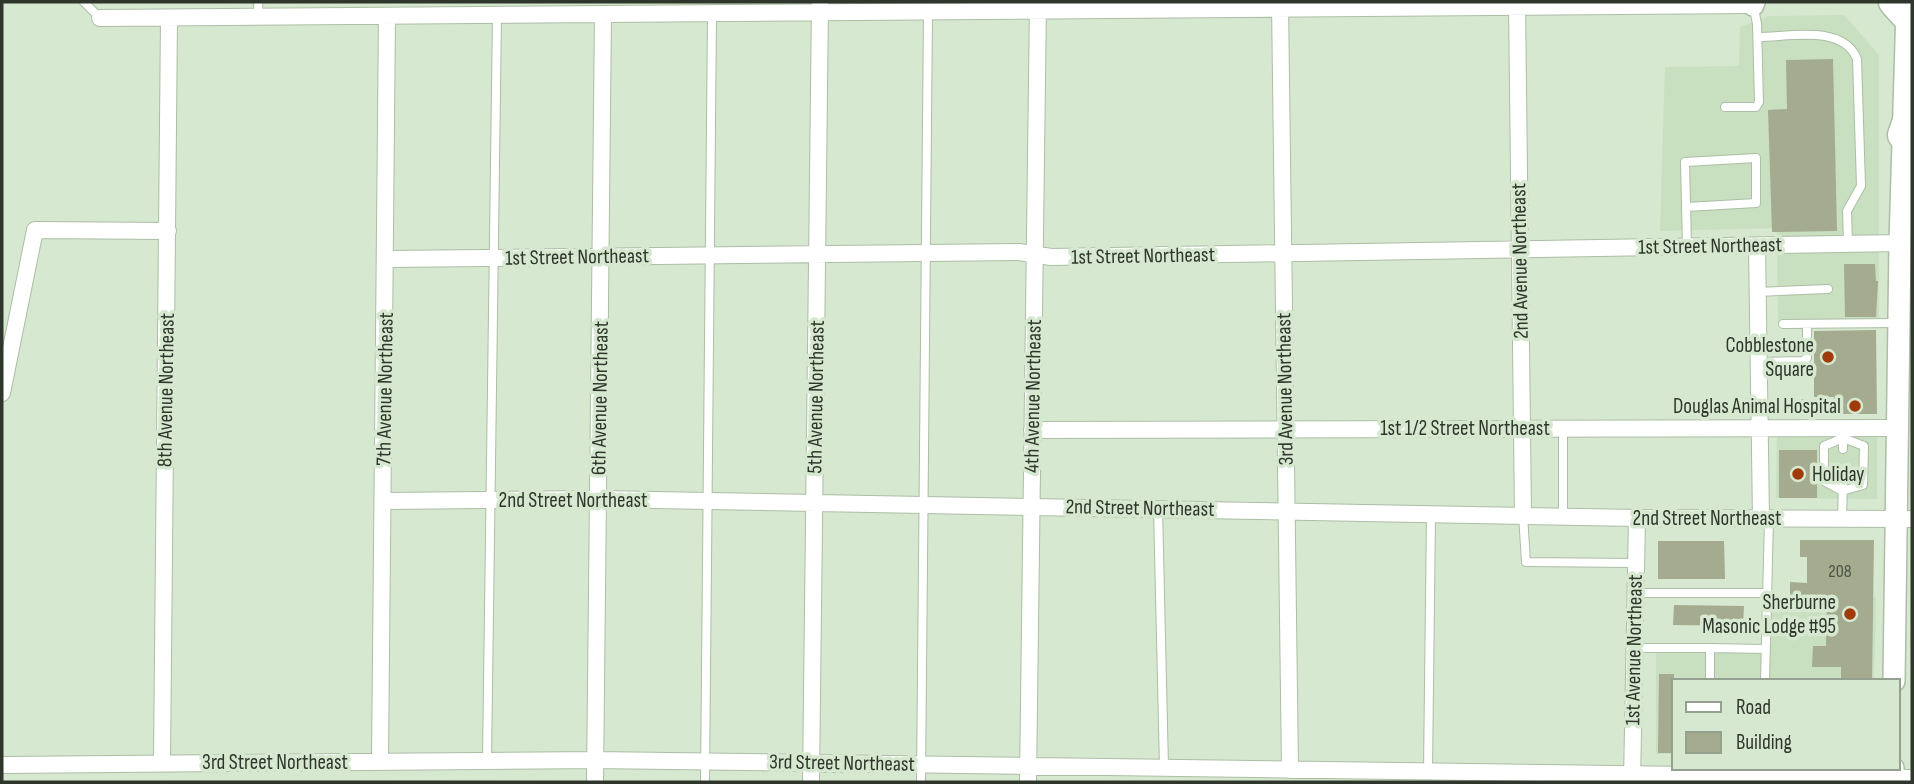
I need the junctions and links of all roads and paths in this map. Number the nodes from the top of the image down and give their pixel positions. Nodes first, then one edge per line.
1 (84, 2) edge
2 (1754, 3) edge
3 (1517, 4) edge
4 (1280, 5) edge
5 (1038, 6) edge
6 (820, 7) edge
7 (259, 9) edge
8 (408, 9) edge
9 (928, 11) junction
10 (1906, 12) edge
11 (712, 13) junction
12 (603, 14) junction
13 (498, 15) junction
14 (387, 16) junction
15 (100, 18) joint
16 (170, 18) junction
17 (1758, 37) junction
18 (1912, 106) edge
19 (1725, 107) dead end
20 (1902, 135) junction
21 (1686, 207) junction
22 (168, 231) junction
23 (1848, 244) junction
24 (1757, 246) junction
25 (1687, 247) junction
26 (1519, 249) junction
27 (928, 253) junction
28 (818, 254) junction
29 (1284, 254) junction
30 (709, 255) junction
31 (1034, 255) junction
32 (1904, 255) edge
33 (601, 257) junction
34 (387, 259) junction
35 (492, 259) junction
36 (1828, 289) dead end
37 (1757, 292) junction
38 (1899, 323) junction
39 (1783, 324) dead end
40 (1807, 324) junction
41 (1759, 362) junction
42 (1906, 374) edge
43 (2, 393) edge
44 (1903, 415) edge
45 (1523, 427) junction
46 (1563, 427) junction
47 (1760, 427) junction
48 (1286, 428) junction
49 (1032, 430) junction
50 (1843, 433) junction
51 (1843, 449) dead end
52 (1842, 487) junction
53 (599, 499) junction
54 (490, 500) junction
55 (706, 500) junction
56 (383, 501) junction
57 (815, 502) junction
58 (923, 504) junction
59 (1032, 506) junction
60 (1158, 508) junction
61 (1287, 511) junction
62 (1431, 514) junction
63 (1523, 515) junction
64 (1563, 516) junction
65 (1637, 518) junction
66 (1765, 518) junction
67 (1842, 519) junction
68 (1905, 519) edge
69 (1636, 563) junction
70 (1636, 593) junction
71 (1767, 593) junction
72 (1634, 648) junction
73 (1710, 648) junction
74 (1765, 649) junction
75 (1710, 679) edge
76 (1765, 679) edge
77 (1894, 679) edge
78 (487, 760) junction
79 (595, 760) junction
80 (380, 761) junction
81 (706, 761) junction
82 (811, 762) junction
83 (162, 763) junction
84 (922, 764) junction
85 (2, 765) edge
86 (1028, 765) junction
87 (1164, 768) junction
88 (1290, 770) junction
89 (1428, 771) junction
90 (1763, 775) edge
91 (1897, 777) edge
92 (1632, 778) edge
93 (594, 782) edge
94 (705, 782) edge
95 (811, 782) edge
96 (922, 782) edge
97 (1028, 782) edge

1 - 15 lane
2 - 3 street
2 - 17 lane
3 - 4 street
3 - 26 street, 2nd Avenue Northeast
4 - 5 street
4 - 29 street, 3rd Avenue Northeast
5 - 9 street
5 - 31 street, 4th Avenue Northeast
6 - 9 street
6 - 11 street
6 - 28 street, 5th Avenue Northeast
7 - 14 street
7 - 16 street
8 - 13 street
8 - 14 street
9 - 27 lane
10 - 20 street
11 - 12 street
11 - 30 lane
12 - 13 street
12 - 33 street, 6th Avenue Northeast
13 - 35 lane
14 - 34 street, 7th Avenue Northeast
15 - 16 street
16 - 22 street, 8th Avenue Northeast
17 - 19 lane
17 - 23 lane
18 - 20 highway
20 - 32 street
21 - 21 lane
21 - 25 lane
22 - 43 street
22 - 83 street, 8th Avenue Northeast
23 - 24 street, 1st Street Northeast
23 - 32 street, 1st Street Northeast
24 - 25 street, 1st Street Northeast
24 - 37 street
25 - 26 street, 1st Street Northeast
26 - 29 street, 1st Street Northeast
26 - 45 street, 2nd Avenue Northeast
27 - 28 street, 1st Street Northeast
27 - 31 street, 1st Street Northeast
27 - 58 lane
28 - 30 street, 1st Street Northeast
28 - 57 street, 5th Avenue Northeast
29 - 31 street, 1st Street Northeast
29 - 48 street, 3rd Avenue Northeast
30 - 33 street, 1st Street Northeast
30 - 55 lane
31 - 49 street, 4th Avenue Northeast
32 - 38 street
33 - 35 street, 1st Street Northeast
33 - 53 street, 6th Avenue Northeast
34 - 35 street, 1st Street Northeast
34 - 56 street, 7th Avenue Northeast
35 - 54 lane
36 - 37 lane
37 - 41 street
38 - 40 lane
38 - 42 street
39 - 40 lane
40 - 41 lane
41 - 47 street
42 - 44 street
44 - 50 street, 1st 1/2 Street Northeast
44 - 68 street
45 - 46 street, 1st 1/2 Street Northeast
45 - 48 street, 1st 1/2 Street Northeast
45 - 63 street, 2nd Avenue Northeast
46 - 47 street, 1st 1/2 Street Northeast
46 - 64 lane
47 - 50 street, 1st 1/2 Street Northeast
47 - 66 street
48 - 49 street, 1st 1/2 Street Northeast
48 - 61 street, 3rd Avenue Northeast
49 - 59 street, 4th Avenue Northeast
50 - 51 lane
50 - 52 lane
50 - 52 lane
52 - 67 lane
53 - 54 street, 2nd Street Northeast
53 - 55 street, 2nd Street Northeast
53 - 79 street, 6th Avenue Northeast
54 - 56 street, 2nd Street Northeast
54 - 78 lane
55 - 57 street, 2nd Street Northeast
55 - 81 lane
56 - 80 street, 7th Avenue Northeast
57 - 58 street, 2nd Street Northeast
57 - 82 street, 5th Avenue Northeast
58 - 59 street, 2nd Street Northeast
58 - 84 lane
59 - 60 street, 2nd Street Northeast
59 - 86 street, 4th Avenue Northeast
60 - 61 street, 2nd Street Northeast
60 - 87 lane
61 - 62 street, 2nd Street Northeast
61 - 88 street, 3rd Avenue Northeast
62 - 63 street, 2nd Street Northeast
62 - 89 lane
63 - 64 street, 2nd Street Northeast
63 - 69 lane
64 - 65 street, 2nd Street Northeast
65 - 66 street, 2nd Street Northeast
65 - 69 street, 1st Avenue Northeast
66 - 67 street, 2nd Street Northeast
66 - 71 lane
67 - 68 street, 2nd Street Northeast
68 - 77 street
69 - 70 street, 1st Avenue Northeast
70 - 71 lane
70 - 72 street, 1st Avenue Northeast
71 - 74 lane
72 - 73 lane
72 - 92 street, 1st Avenue Northeast
73 - 74 lane
73 - 75 lane
74 - 76 lane
78 - 79 street, 3rd Street Northeast
78 - 80 street, 3rd Street Northeast
79 - 81 street, 3rd Street Northeast
79 - 93 street, 6th Avenue Northeast
80 - 83 street, 3rd Street Northeast
81 - 82 street, 3rd Street Northeast
81 - 94 lane
82 - 84 street, 3rd Street Northeast
82 - 95 street, 5th Avenue Northeast
83 - 85 street, 3rd Street Northeast
84 - 86 street, 3rd Street Northeast
84 - 96 lane
86 - 87 street, 3rd Street Northeast
86 - 97 street, 4th Avenue Northeast
87 - 88 street, 3rd Street Northeast
88 - 89 street, 3rd Street Northeast
89 - 92 street, 3rd Street Northeast
90 - 91 street, 3rd Street Northeast
90 - 92 street, 3rd Street Northeast

